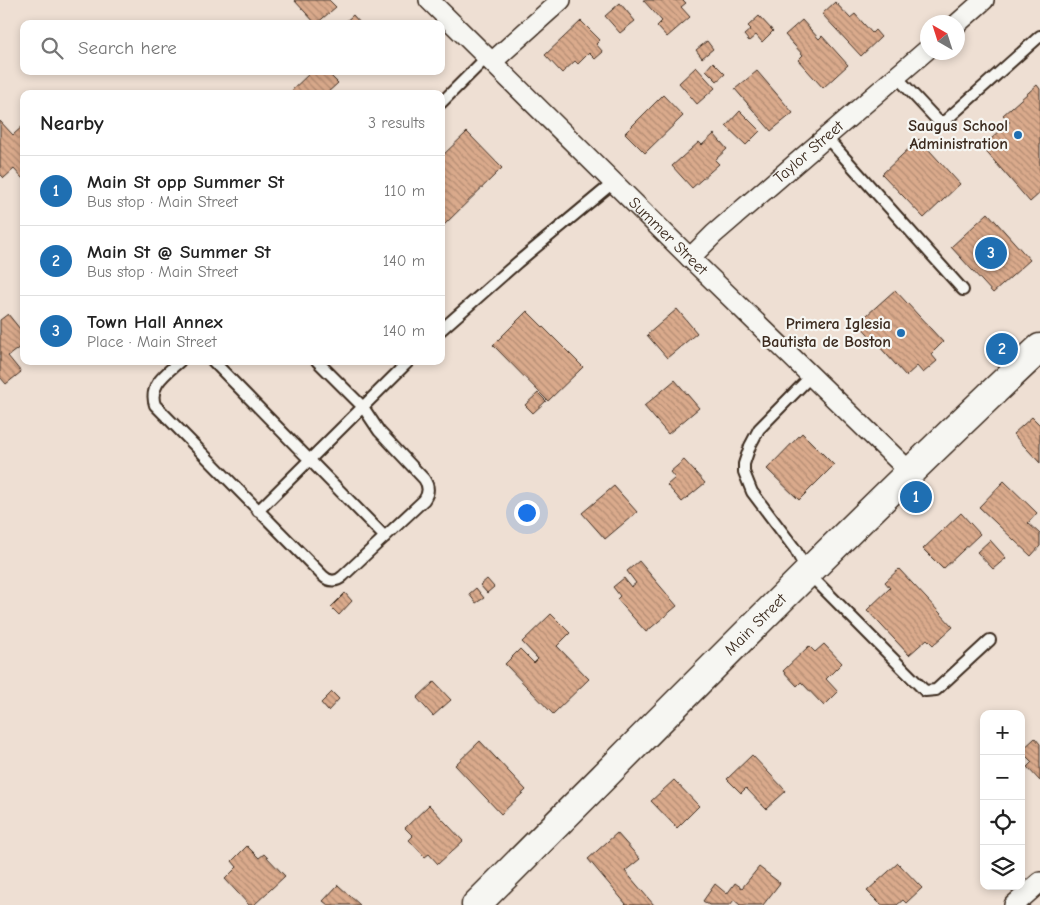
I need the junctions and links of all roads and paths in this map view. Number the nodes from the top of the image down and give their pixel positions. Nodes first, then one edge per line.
1 (429, 0) edge
2 (561, 0) edge
3 (984, 0) edge
4 (965, 17) edge
5 (1040, 36) edge
6 (920, 56) edge
7 (489, 60) junction
8 (896, 76) junction
9 (445, 99) edge
10 (826, 137) junction
11 (614, 182) junction
12 (690, 258) junction
13 (963, 290) dead end
14 (445, 326) edge
15 (1040, 348) edge
16 (176, 365) edge
17 (217, 365) edge
18 (321, 365) edge
19 (405, 365) edge
20 (812, 376) junction
21 (363, 407) junction
22 (309, 460) junction
23 (910, 472) junction
24 (258, 511) junction
25 (385, 537) junction
26 (808, 573) junction
27 (990, 640) dead end
28 (1040, 882) edge
29 (476, 905) edge
30 (1014, 905) edge

1 - 7 street, Summer Street
2 - 7 street
3 - 4 street
5 - 8 lane
6 - 8 street, Taylor Street
7 - 9 lane
7 - 11 street, Summer Street
8 - 10 street, Taylor Street
10 - 12 street, Taylor Street
10 - 13 lane
11 - 12 street, Summer Street
11 - 14 lane
12 - 20 street, Summer Street
15 - 23 main road, Main Street
16 - 24 lane
17 - 22 lane
18 - 21 lane
19 - 21 lane
20 - 23 street, Summer Street
20 - 26 lane
21 - 22 lane
21 - 25 lane
22 - 24 lane
22 - 25 lane
23 - 26 main road, Main Street
24 - 25 lane
26 - 27 lane
26 - 29 main road, Main Street
28 - 30 street

